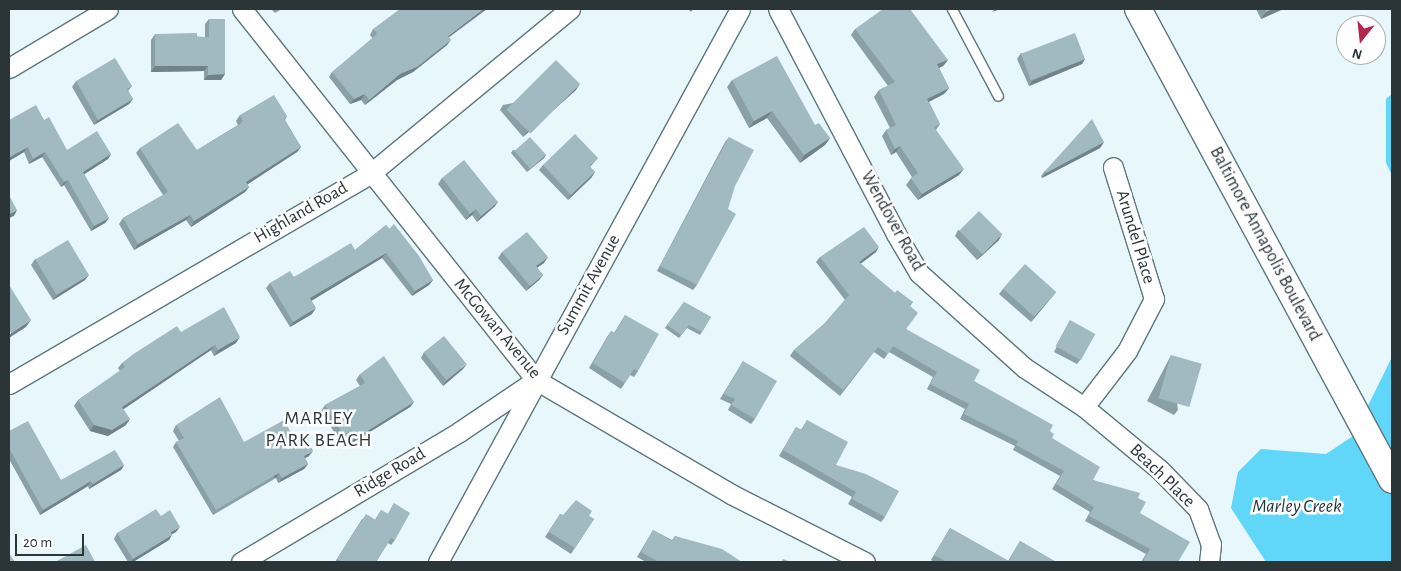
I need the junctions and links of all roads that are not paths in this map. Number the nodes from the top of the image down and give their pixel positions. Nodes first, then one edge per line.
1 (108, 9) edge
2 (242, 9) edge
3 (570, 9) edge
4 (740, 9) edge
5 (778, 9) edge
6 (952, 9) edge
7 (1138, 9) edge
8 (9, 68) edge
9 (998, 96) dead end
10 (1113, 167) dead end
11 (371, 172) junction
12 (536, 380) junction
13 (9, 384) edge
14 (1084, 407) junction
15 (1392, 480) edge
16 (241, 562) edge
17 (438, 562) edge
18 (865, 562) edge
19 (1210, 562) edge

1 - 8 street
2 - 11 street, McGowan Avenue
3 - 11 street, Highland Road
4 - 12 street, Summit Avenue
5 - 14 street, Wendover Road
6 - 9 lane
7 - 15 main road, Baltimore Annapolis Boulevard
10 - 14 street, Arundel Place
11 - 12 street, McGowan Avenue
11 - 13 street, Highland Road
12 - 16 street, Ridge Road
12 - 17 street, Summit Avenue
12 - 18 street, McGowan Avenue
14 - 19 street, Beach Place

